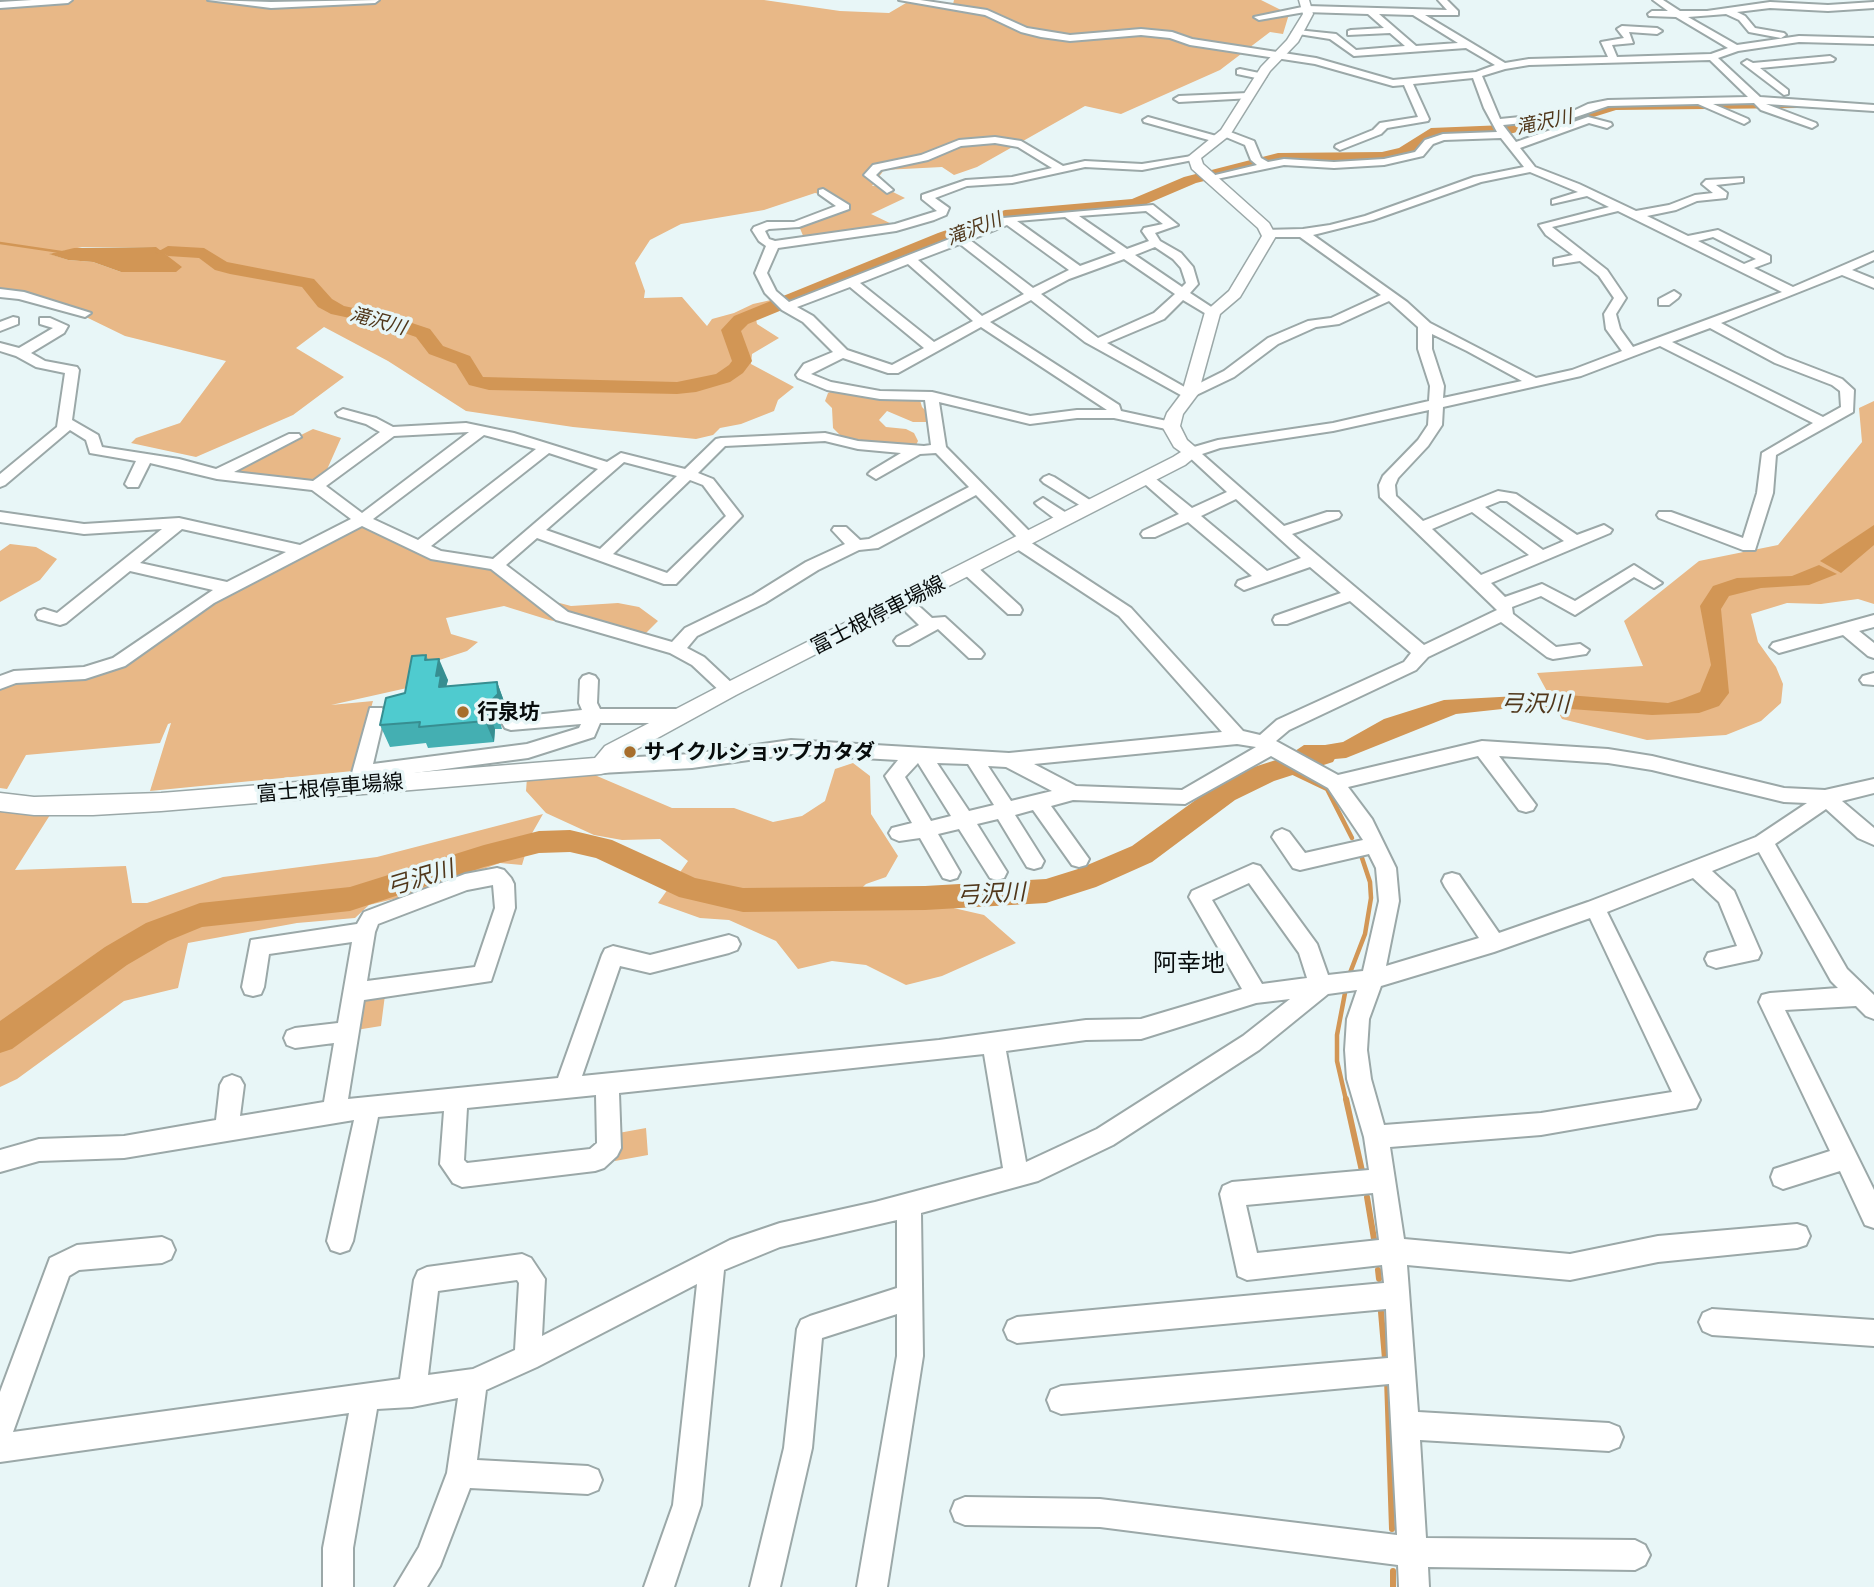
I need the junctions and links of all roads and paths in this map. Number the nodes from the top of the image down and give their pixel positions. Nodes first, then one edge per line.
1 (68, 0) edge
2 (212, 0) edge
3 (375, 0) edge
4 (903, 0) edge
5 (1442, 0) edge
6 (1866, 0) edge
7 (1658, 1) edge
8 (0, 5) edge
9 (1874, 5) edge
10 (1306, 6) edge
11 (1370, 10) junction
12 (1725, 10) junction
13 (1416, 13) junction
14 (1674, 13) junction
15 (1652, 15) dead end
16 (1259, 17) dead end
17 (1433, 26) dead end
18 (1411, 27) dead end
19 (1422, 27) dead end
20 (1390, 29) junction
21 (1657, 31) dead end
22 (1370, 32) junction
23 (1297, 33) junction
24 (1352, 34) dead end
25 (1799, 39) junction
26 (1874, 41) edge
27 (1466, 45) junction
28 (1414, 49) junction
29 (1732, 50) junction
30 (1391, 51) junction
31 (1281, 54) junction
32 (1481, 55) junction
33 (1712, 57) junction
34 (1464, 58) dead end
35 (1830, 59) dead end
36 (1614, 61) junction
37 (1332, 65) junction
38 (1379, 65) dead end
39 (1751, 66) junction
40 (1501, 70) junction
41 (1240, 72) dead end
42 (1323, 73) dead end
43 (1477, 75) junction
44 (1261, 76) junction
45 (1408, 83) junction
46 (1387, 85) junction
47 (1784, 92) dead end
48 (1248, 96) junction
49 (1179, 99) dead end
50 (1704, 104) junction
51 (1761, 104) junction
52 (1874, 108) edge
53 (1685, 109) dead end
54 (1148, 120) dead end
55 (1744, 121) dead end
56 (1607, 125) dead end
57 (1812, 125) dead end
58 (1502, 129) junction
59 (1221, 136) junction
60 (1340, 146) dead end
61 (1513, 148) junction
62 (1194, 157) junction
63 (1266, 166) junction
64 (1061, 169) junction
65 (1531, 169) junction
66 (1208, 176) junction
67 (1740, 180) dead end
68 (887, 190) dead end
69 (823, 192) dead end
70 (1587, 192) junction
71 (1556, 202) dead end
72 (1618, 208) junction
73 (1068, 214) junction
74 (1635, 215) junction
75 (1007, 220) junction
76 (1268, 233) junction
77 (1303, 233) junction
78 (960, 238) junction
79 (1689, 240) junction
80 (1156, 243) junction
81 (773, 245) junction
82 (1127, 254) junction
83 (1874, 256) edge
84 (1582, 257) junction
85 (908, 258) junction
86 (1558, 262) dead end
87 (1744, 268) junction
88 (1077, 270) junction
89 (1844, 271) junction
90 (850, 281) junction
91 (1874, 284) edge
92 (1793, 292) junction
93 (0, 293) edge
94 (1032, 293) junction
95 (1183, 294) junction
96 (1390, 296) junction
97 (785, 305) junction
98 (1213, 312) junction
99 (85, 313) dead end
100 (46, 321) dead end
101 (984, 323) junction
102 (1711, 323) junction
103 (1425, 326) junction
104 (1660, 341) junction
105 (1097, 343) junction
106 (0, 347) edge
107 (934, 349) junction
108 (1630, 352) junction
109 (21, 353) junction
110 (842, 353) junction
111 (893, 370) junction
112 (1536, 383) junction
113 (1189, 394) junction
114 (888, 396) junction
115 (932, 396) junction
116 (1438, 405) junction
117 (343, 412) dead end
118 (1114, 414) junction
119 (1822, 422) junction
120 (67, 423) junction
121 (1171, 426) junction
122 (480, 431) junction
123 (390, 432) junction
124 (294, 437) dead end
125 (939, 448) junction
126 (545, 449) junction
127 (916, 450) junction
128 (1192, 452) junction
129 (145, 458) junction
130 (608, 467) junction
131 (217, 474) junction
132 (688, 474) junction
133 (876, 474) dead end
134 (3, 476) edge
135 (1146, 478) junction
136 (1049, 480) dead end
137 (133, 484) dead end
138 (316, 486) junction
139 (978, 488) junction
140 (1237, 493) junction
141 (1043, 503) dead end
142 (1091, 506) junction
143 (1473, 506) junction
144 (1189, 515) junction
145 (1333, 515) dead end
146 (1665, 515) dead end
147 (0, 517) edge
148 (1065, 519) junction
149 (362, 520) junction
150 (179, 523) junction
151 (1421, 528) junction
152 (840, 530) dead end
153 (1604, 530) dead end
154 (1281, 532) junction
155 (536, 533) junction
156 (1149, 534) dead end
157 (1024, 540) junction
158 (1576, 541) junction
159 (856, 545) junction
160 (419, 547) junction
161 (302, 551) junction
162 (602, 556) junction
163 (1541, 556) junction
164 (1312, 560) junction
165 (128, 565) junction
166 (496, 565) junction
167 (969, 569) junction
168 (1265, 578) junction
169 (1479, 582) junction
170 (1654, 583) dead end
171 (1244, 586) dead end
172 (229, 588) junction
173 (1354, 594) junction
174 (904, 602) junction
175 (1502, 609) junction
176 (1014, 610) dead end
177 (44, 615) dead end
178 (1281, 620) dead end
179 (1874, 621) edge
180 (931, 626) junction
181 (1846, 629) junction
182 (903, 641) dead end
183 (1779, 647) dead end
184 (676, 649) junction
185 (1580, 650) dead end
186 (1874, 652) edge
187 (1422, 653) junction
188 (975, 654) dead end
189 (589, 680) dead end
190 (0, 683) edge
191 (729, 690) junction
192 (376, 713) dead end
193 (593, 716) junction
194 (680, 716) junction
195 (511, 723) dead end
196 (1237, 737) junction
197 (1272, 747) junction
198 (1482, 748) junction
199 (919, 754) junction
200 (972, 756) junction
201 (1009, 760) junction
202 (601, 766) junction
203 (1335, 783) junction
204 (1874, 786) edge
205 (1073, 793) junction
206 (1825, 797) junction
207 (0, 802) edge
208 (1038, 803) junction
209 (1527, 805) dead end
210 (1005, 811) junction
211 (964, 820) junction
212 (927, 829) junction
213 (899, 833) dead end
214 (1874, 836) edge
215 (1282, 837) dead end
216 (1763, 842) junction
217 (1375, 845) junction
218 (1079, 859) dead end
219 (1034, 861) dead end
220 (1697, 869) junction
221 (950, 872) dead end
222 (997, 872) dead end
223 (1452, 881) dead end
224 (1595, 908) junction
225 (364, 932) junction
226 (1494, 943) junction
227 (729, 944) dead end
228 (1716, 959) dead end
229 (1372, 979) junction
230 (253, 987) dead end
231 (1321, 987) junction
232 (355, 992) junction
233 (1256, 994) junction
234 (1866, 1003) edge
235 (349, 1031) junction
236 (295, 1038) dead end
237 (993, 1043) junction
238 (607, 1082) junction
239 (232, 1085) dead end
240 (566, 1087) junction
241 (457, 1100) junction
242 (368, 1107) junction
243 (334, 1111) junction
244 (228, 1129) junction
245 (1376, 1137) junction
246 (1847, 1160) junction
247 (0, 1161) edge
248 (1017, 1177) junction
249 (1783, 1177) dead end
250 (1381, 1181) junction
251 (909, 1204) junction
252 (1872, 1209) edge
253 (1797, 1236) dead end
254 (340, 1241) dead end
255 (162, 1250) dead end
256 (1393, 1251) junction
257 (712, 1262) junction
258 (1398, 1295) junction
259 (910, 1297) junction
260 (1712, 1322) dead end
261 (1017, 1329) dead end
262 (1874, 1333) edge
263 (528, 1358) junction
264 (1401, 1370) junction
265 (474, 1382) junction
266 (412, 1393) junction
267 (366, 1396) junction
268 (1061, 1400) dead end
269 (1404, 1425) junction
270 (0, 1430) edge
271 (1609, 1437) dead end
272 (0, 1448) edge
273 (461, 1473) junction
274 (588, 1480) dead end
275 (965, 1511) dead end
276 (1412, 1552) junction
277 (1635, 1555) dead end
278 (338, 1587) edge
279 (411, 1587) edge
280 (659, 1587) edge
281 (765, 1587) edge
282 (872, 1587) edge
283 (1414, 1587) edge

1 - 8 street
2 - 3 street
4 - 31 street
5 - 13 street
6 - 9 street
7 - 14 street
9 - 12 street
10 - 11 street
10 - 16 street
10 - 23 main road
11 - 13 street
11 - 20 street
12 - 14 street
12 - 25 street
13 - 27 street
14 - 15 street
14 - 29 street
17 - 19 street
18 - 20 street
20 - 22 street
20 - 28 street
21 - 36 street
22 - 24 street
22 - 30 street
23 - 30 street
23 - 31 main road
25 - 26 street
25 - 29 street
27 - 28 street
27 - 32 street
28 - 30 street
29 - 33 street
29 - 39 street
31 - 37 street
31 - 44 main road
32 - 34 street
32 - 40 street
33 - 36 street
33 - 51 street
35 - 39 street
36 - 40 street
37 - 42 street
37 - 46 street
38 - 46 street
39 - 47 street
40 - 43 street
41 - 44 street
43 - 45 street
43 - 58 street
44 - 48 main road
45 - 46 street
45 - 60 street
48 - 49 street
48 - 59 main road
50 - 51 street
50 - 53 street
50 - 55 street
50 - 58 street
51 - 52 street
51 - 57 street
54 - 59 street
56 - 61 street
58 - 61 street
58 - 63 street
59 - 62 main road
59 - 63 street
61 - 65 street
62 - 64 street
62 - 66 main road
63 - 66 street
64 - 68 street
64 - 81 street
65 - 70 street
65 - 77 street
66 - 76 main road
67 - 74 street
69 - 81 street
70 - 71 street
70 - 72 street
72 - 74 street
72 - 84 street
73 - 75 street
73 - 80 street
73 - 82 street
74 - 79 street
75 - 78 street
75 - 88 street
76 - 77 street
76 - 98 main road
77 - 96 street
78 - 85 street
78 - 94 street
79 - 87 street
79 - 87 street
80 - 82 street
80 - 95 street
81 - 97 street
82 - 88 street
82 - 95 street
83 - 89 street
84 - 86 street
84 - 108 street
85 - 90 street
85 - 101 street
87 - 92 street
88 - 94 street
89 - 91 street
89 - 92 street
90 - 97 street
90 - 107 street
92 - 102 street
93 - 99 street
94 - 101 street
94 - 105 street
95 - 98 street
95 - 105 street
96 - 103 street
96 - 113 street
97 - 110 street
98 - 113 main road
100 - 109 street
101 - 107 street
101 - 118 street
102 - 104 street
102 - 119 street
103 - 112 street
103 - 116 street
104 - 108 street
104 - 119 street
105 - 113 street
106 - 109 street
107 - 111 street
108 - 112 street
109 - 120 street
110 - 111 street
110 - 114 street
111 - 114 street
112 - 116 street
113 - 121 main road
114 - 115 street
115 - 118 street
115 - 125 street
116 - 128 street
116 - 151 street
117 - 123 street
118 - 121 street
119 - 146 street
120 - 129 street
120 - 134 street
121 - 128 main road
122 - 123 street
122 - 126 street
122 - 149 street
123 - 138 street
124 - 131 street
125 - 127 street
125 - 139 street
126 - 130 street
126 - 160 street
127 - 132 street
127 - 133 street
128 - 135 main road, 富士根停車場線
128 - 140 street
129 - 131 street
129 - 137 street
130 - 132 street
130 - 155 street
131 - 138 street
132 - 162 street
132 - 162 street
135 - 142 main road, 富士根停車場線
135 - 144 street
136 - 142 street
138 - 149 street
139 - 157 street
139 - 159 street
140 - 144 street
140 - 154 street
141 - 148 street
142 - 148 main road, 富士根停車場線
143 - 151 street
143 - 158 street
143 - 163 street
144 - 156 street
144 - 168 street
145 - 154 street
147 - 150 street
148 - 157 main road, 富士根停車場線
149 - 160 street
149 - 161 street
150 - 161 street
150 - 165 street
151 - 169 street
152 - 159 street
153 - 158 street
154 - 164 street
155 - 162 street
155 - 166 street
157 - 167 main road, 富士根停車場線
157 - 196 street
158 - 163 street
159 - 184 street
160 - 166 street
161 - 172 street
163 - 169 street
164 - 168 street
164 - 173 street
165 - 172 street
165 - 177 street
166 - 184 street
167 - 174 main road, 富士根停車場線
167 - 176 street
168 - 171 street
169 - 175 street
170 - 175 street
172 - 190 street
173 - 178 street
173 - 187 street
174 - 180 street
174 - 191 main road, 富士根停車場線
175 - 185 street
175 - 187 street
179 - 181 street
180 - 182 street
180 - 188 street
181 - 183 street
181 - 186 street
184 - 191 street
187 - 197 street
189 - 193 street
191 - 194 main road, 富士根停車場線
192 - 193 street
193 - 194 street
193 - 195 street
194 - 202 main road, 富士根停車場線
196 - 197 street
196 - 201 street
197 - 203 street
197 - 205 street
198 - 203 street
198 - 206 street
198 - 209 street
199 - 200 street
199 - 202 street
199 - 211 street
199 - 212 street
200 - 201 street
200 - 210 street
201 - 205 street
202 - 207 main road, 富士根停車場線
203 - 217 street
204 - 206 street
205 - 208 street
206 - 214 street
206 - 216 street
208 - 210 street
208 - 218 street
210 - 211 street
210 - 219 street
211 - 212 street
211 - 222 street
212 - 213 street
212 - 221 street
215 - 217 street
216 - 220 street
216 - 234 street
217 - 229 street
220 - 224 street
220 - 228 street
223 - 226 street
224 - 226 street
224 - 245 street
225 - 230 street
225 - 232 street
225 - 232 street
226 - 229 street
227 - 240 street
229 - 231 street
229 - 245 street
231 - 233 street
231 - 233 street
231 - 248 street
232 - 235 street
233 - 237 street
234 - 246 street
235 - 236 street
235 - 243 street
237 - 238 street
237 - 248 street
238 - 240 street
238 - 241 street
239 - 244 street
240 - 241 street
241 - 242 street
242 - 243 street
242 - 254 street
243 - 244 street
244 - 247 street
245 - 250 street
246 - 249 street
246 - 252 street
248 - 251 street
250 - 256 street
250 - 256 street
251 - 257 street
251 - 259 street
253 - 256 street
255 - 270 street
256 - 258 street
257 - 263 street
257 - 280 street
258 - 261 street
258 - 264 street
259 - 281 street
259 - 282 street
260 - 262 street
263 - 265 street
263 - 266 street
264 - 268 street
264 - 269 street
265 - 266 street
265 - 273 street
266 - 267 street
267 - 272 street
267 - 278 street
269 - 271 street
269 - 276 street
273 - 274 street
273 - 279 street
275 - 276 street
276 - 277 street
276 - 283 street

